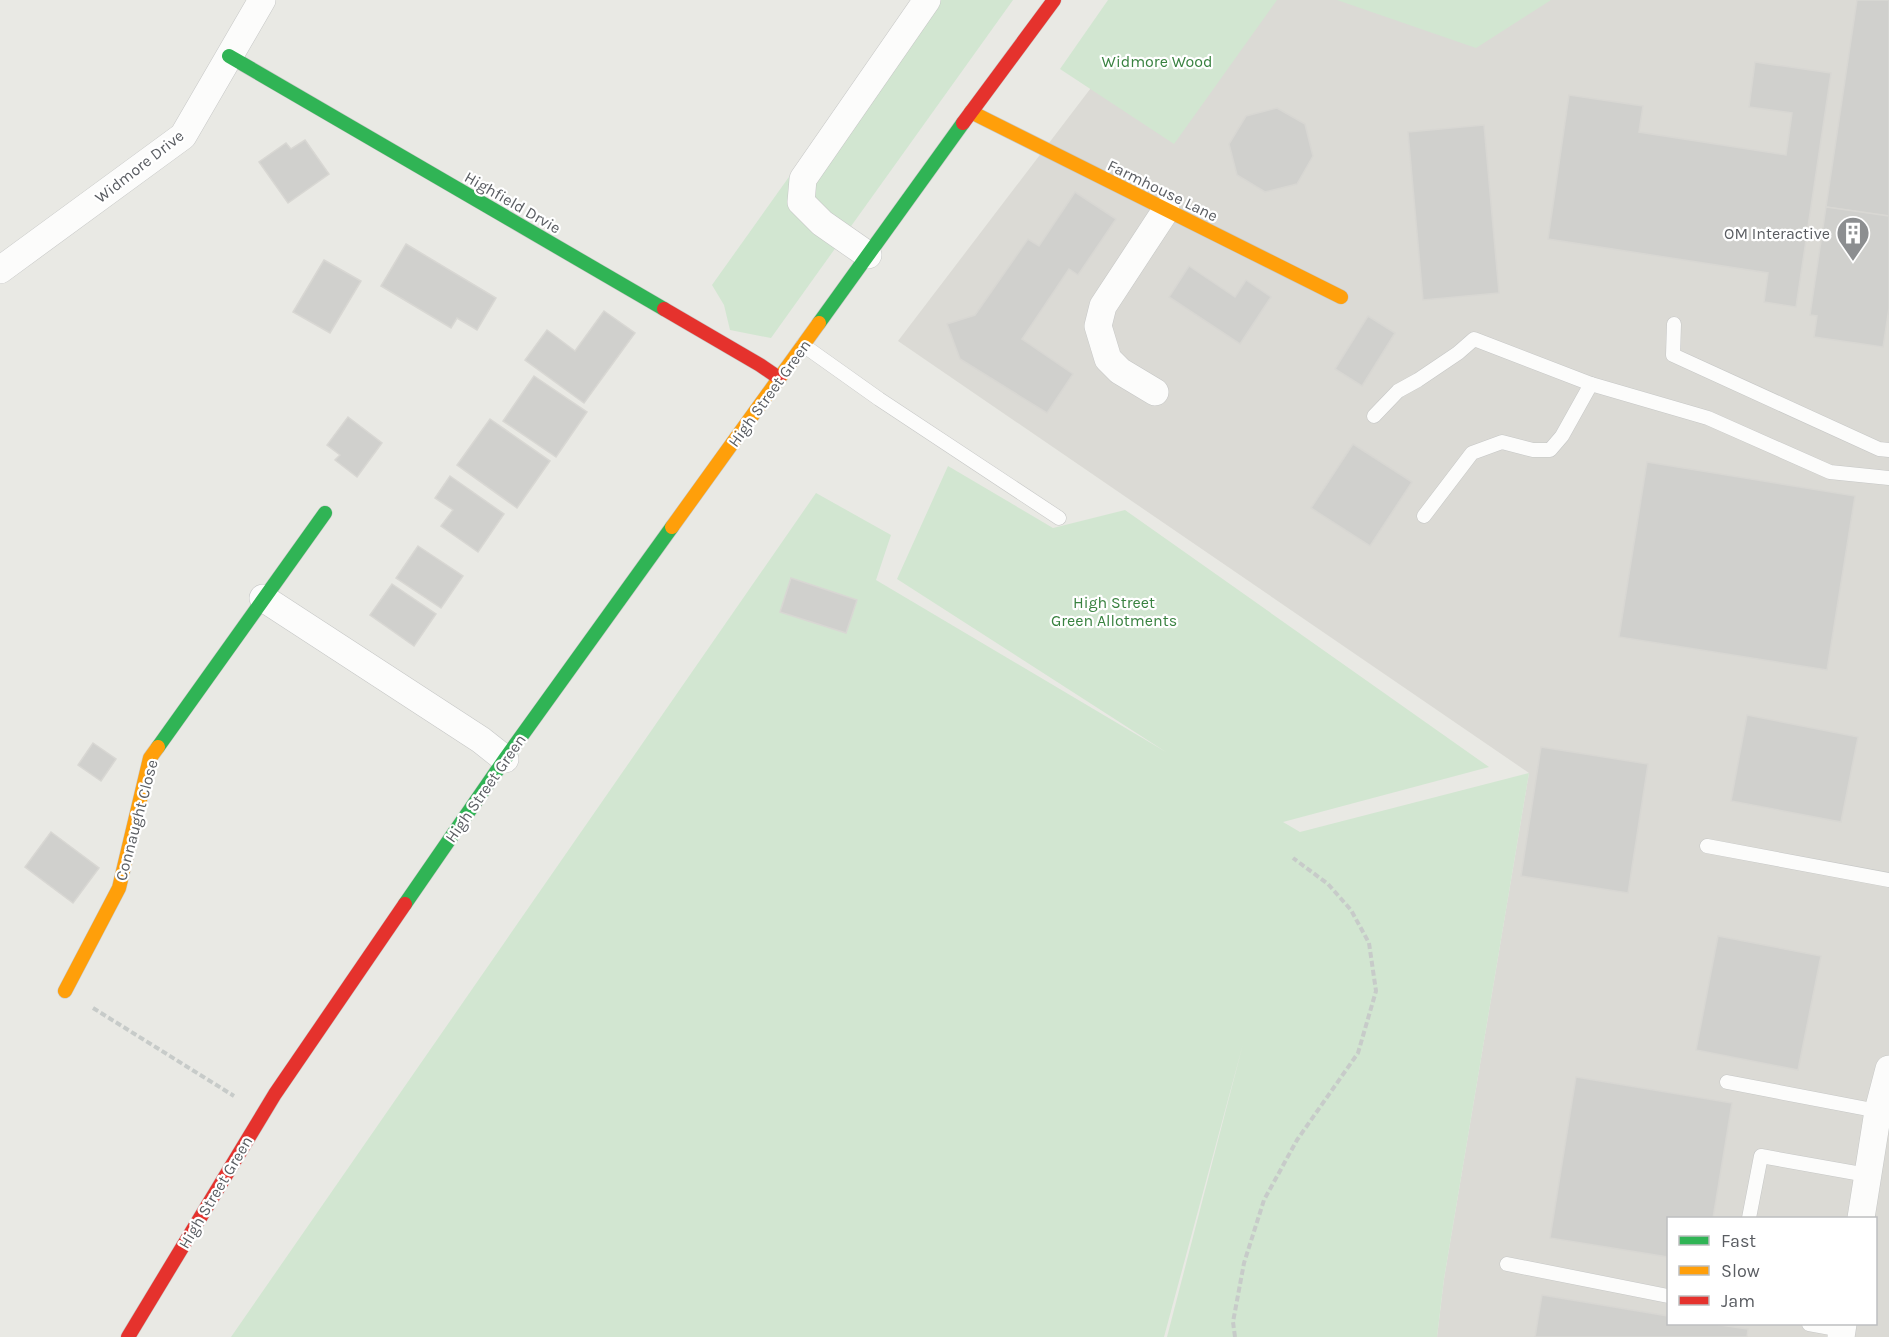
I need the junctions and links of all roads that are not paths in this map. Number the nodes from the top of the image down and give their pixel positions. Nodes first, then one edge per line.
1 (927, 0) edge
2 (1054, 0) edge
3 (259, 1) edge
4 (229, 56) junction
5 (970, 112) junction
6 (1166, 210) junction
7 (868, 255) junction
8 (0, 270) edge
9 (1341, 297) dead end
10 (1674, 324) dead end
11 (803, 345) junction
12 (779, 378) junction
13 (1591, 384) junction
14 (1155, 392) dead end
15 (1374, 416) dead end
16 (1889, 450) edge
17 (1889, 478) edge
18 (325, 513) dead end
19 (1424, 516) dead end
20 (1059, 518) dead end
21 (263, 598) junction
22 (505, 759) junction
23 (1707, 846) dead end
24 (1889, 880) edge
25 (65, 991) road end
26 (1889, 1069) edge
27 (1727, 1082) dead end
28 (1878, 1111) junction
29 (1868, 1175) junction
30 (1749, 1217) edge
31 (1860, 1217) edge
32 (1507, 1264) dead end
33 (1667, 1296) edge
34 (1818, 1325) edge
35 (1842, 1330) edge
36 (128, 1337) edge

1 - 7 street
2 - 5 street, High Street Green
3 - 4 street, Widmore Drive
4 - 8 street, Widmore Drive
4 - 12 street, Highfield Drvie
5 - 6 street, Farmhouse Lane
5 - 7 street, High Street Green
6 - 9 street, Farmhouse Lane
6 - 14 street
7 - 11 street, High Street Green
10 - 16 lane
11 - 12 street, High Street Green
11 - 20 lane
12 - 22 street, High Street Green
13 - 15 lane
13 - 17 lane
13 - 19 lane
18 - 21 street, Connaught Close
21 - 22 street
21 - 25 street, Connaught Close
22 - 36 street, High Street Green
23 - 24 lane
26 - 28 street
27 - 28 lane
28 - 29 street
29 - 30 lane
29 - 31 street
32 - 33 lane
34 - 35 lane

